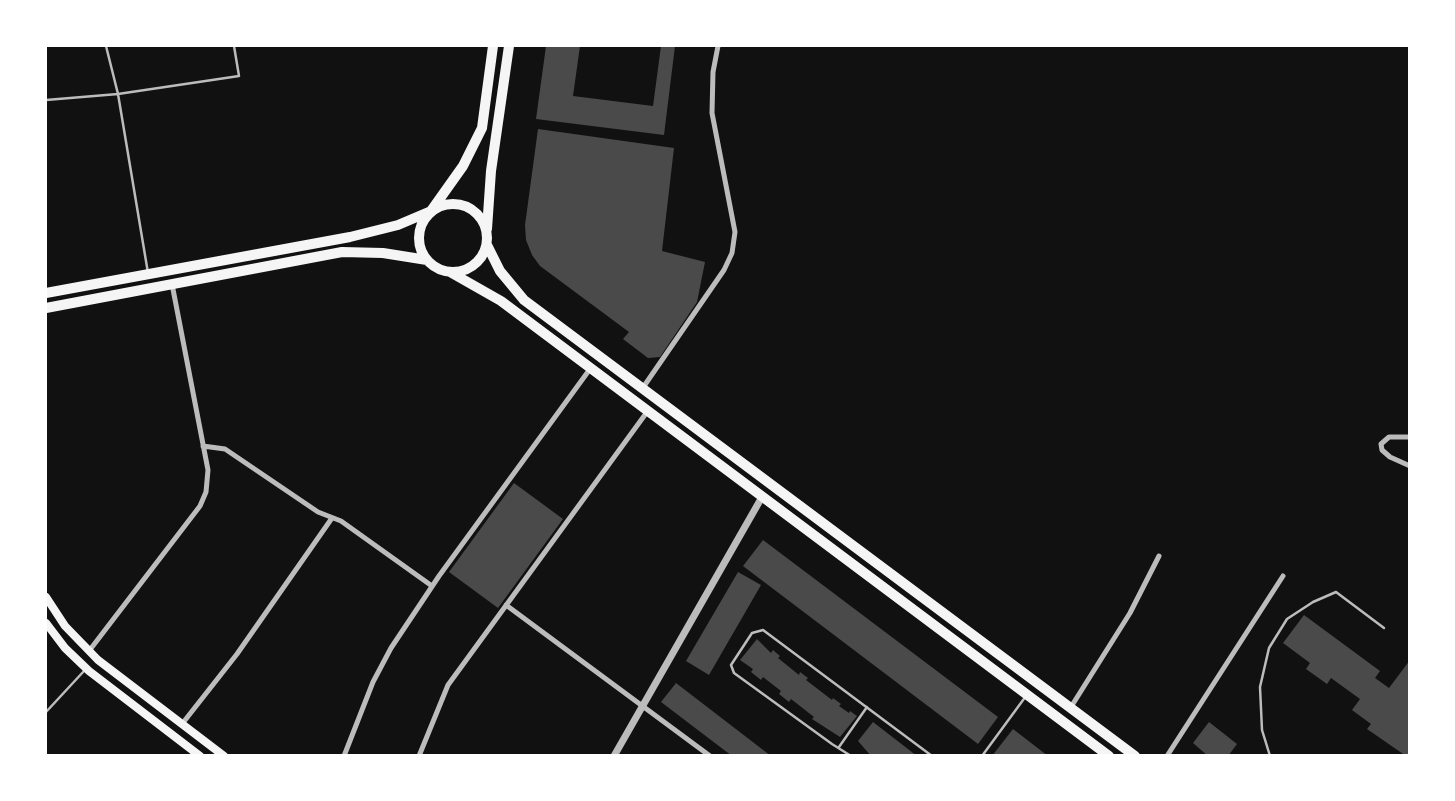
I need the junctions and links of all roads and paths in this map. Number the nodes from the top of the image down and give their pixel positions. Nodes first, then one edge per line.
1 (106, 46) edge
2 (234, 46) edge
3 (493, 46) edge
4 (509, 46) edge
5 (718, 46) edge
6 (118, 94) junction
7 (46, 100) edge
8 (431, 211) junction
9 (487, 230) junction
10 (487, 245) junction
11 (427, 260) junction
12 (450, 272) junction
13 (149, 274) junction
14 (172, 284) junction
15 (46, 293) edge
16 (46, 308) edge
17 (590, 369) junction
18 (642, 389) junction
19 (648, 412) junction
20 (1409, 437) edge
21 (204, 446) junction
22 (1409, 466) edge
23 (762, 496) junction
24 (332, 518) junction
25 (1159, 556) dead end
26 (1283, 576) dead end
27 (432, 586) junction
28 (46, 597) edge
29 (506, 605) junction
30 (46, 623) edge
31 (1384, 628) dead end
32 (89, 652) junction
33 (87, 669) junction
34 (1027, 694) junction
35 (642, 705) junction
36 (867, 707) junction
37 (1071, 708) junction
38 (46, 712) edge
39 (182, 724) junction
40 (838, 748) junction
41 (196, 754) edge
42 (224, 755) edge
43 (344, 755) edge
44 (419, 755) edge
45 (614, 755) edge
46 (710, 755) edge
47 (851, 755) edge
48 (932, 755) edge
49 (982, 755) edge
50 (1109, 755) edge
51 (1135, 755) edge
52 (1167, 755) edge
53 (1270, 755) edge

1 - 6 lane
2 - 6 lane
3 - 8 highway
4 - 9 highway
5 - 18 street
6 - 7 lane
6 - 13 lane
8 - 9 highway
8 - 11 highway
8 - 13 highway
9 - 10 highway
10 - 12 highway
10 - 18 highway
11 - 12 highway
11 - 14 highway
12 - 17 highway
13 - 15 highway
14 - 16 highway
14 - 21 street
17 - 19 highway
17 - 27 street
18 - 37 highway
19 - 23 highway
19 - 29 street
20 - 22 street
21 - 24 street
21 - 32 street
23 - 34 highway
23 - 35 street
24 - 27 street
24 - 39 street
25 - 37 street
26 - 52 street
27 - 43 street
28 - 32 main road
29 - 35 street
29 - 44 street
30 - 33 main road
31 - 53 lane
32 - 39 main road
33 - 38 lane
33 - 41 main road
34 - 49 lane
34 - 50 highway
35 - 45 street
35 - 46 street
36 - 40 lane
36 - 40 lane
36 - 48 lane
37 - 51 highway
39 - 42 main road
40 - 47 lane

